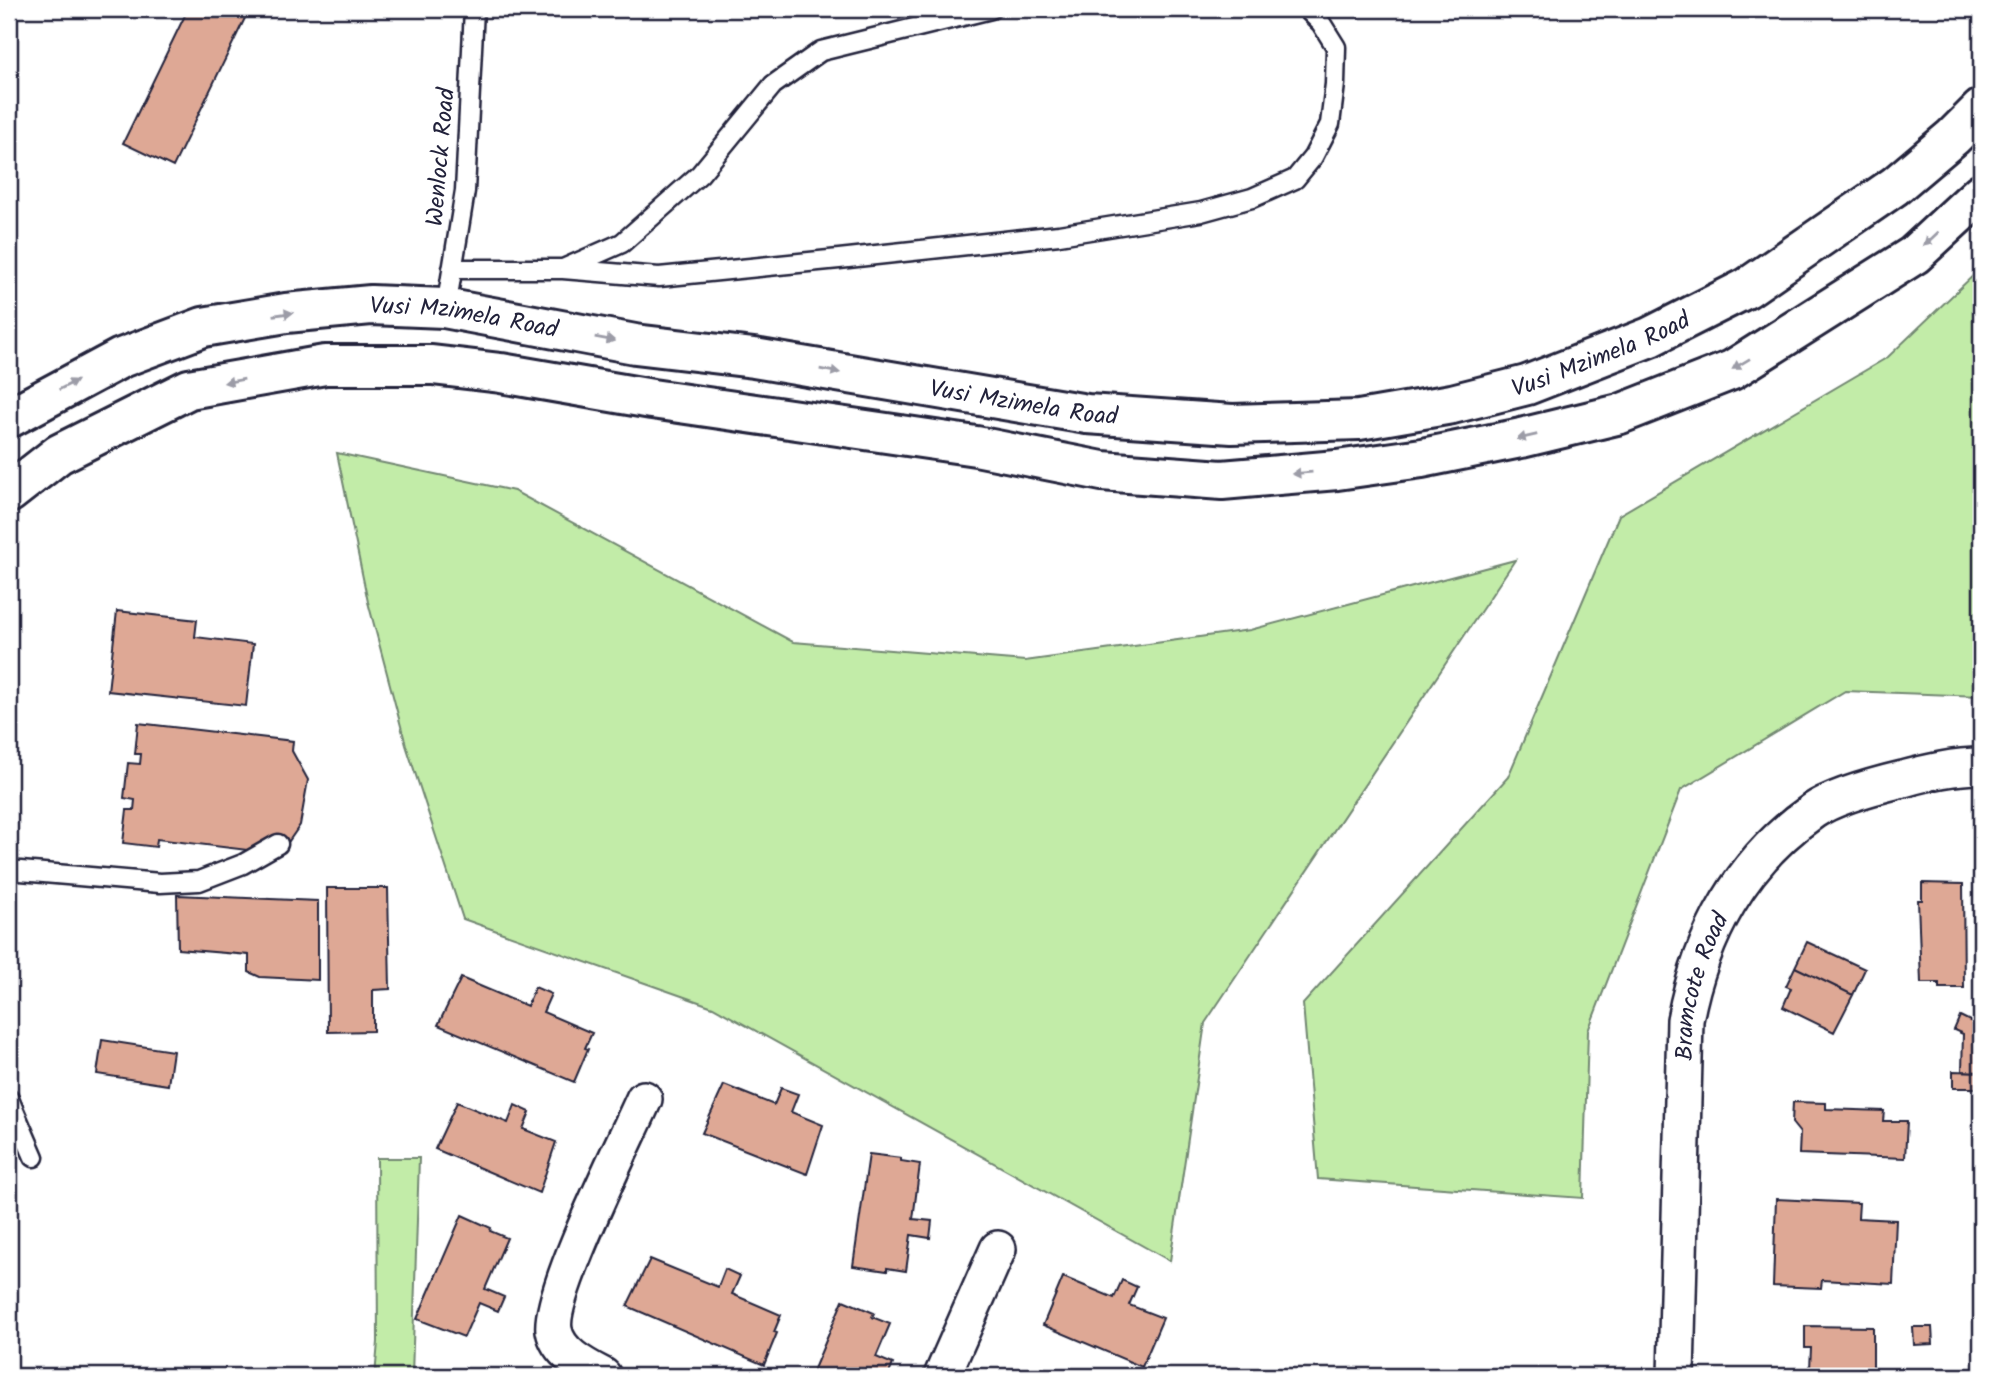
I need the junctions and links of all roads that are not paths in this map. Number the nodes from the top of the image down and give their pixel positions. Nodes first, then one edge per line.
1 (474, 9) edge
2 (991, 9) edge
3 (1307, 9) edge
4 (1981, 109) edge
5 (1981, 193) edge
6 (452, 268) junction
7 (563, 269) junction
8 (444, 308) junction
9 (9, 418) edge
10 (9, 493) edge
11 (1981, 766) edge
12 (278, 844) dead end
13 (9, 870) edge
14 (9, 1099) edge
15 (644, 1099) dead end
16 (34, 1157) dead end
17 (998, 1250) dead end
18 (603, 1376) edge
19 (942, 1376) edge
20 (1676, 1376) edge

1 - 6 lane, Wenlock Road
2 - 7 lane
3 - 7 lane
8 -> 4 main road, Vusi Mzimela Road
5 -> 10 main road, Vusi Mzimela Road
6 - 7 lane
6 - 8 lane, Wenlock Road
9 -> 8 main road, Vusi Mzimela Road
11 - 20 street, Bramcote Road
12 - 13 lane
14 - 16 lane
15 - 18 street
17 - 19 street

